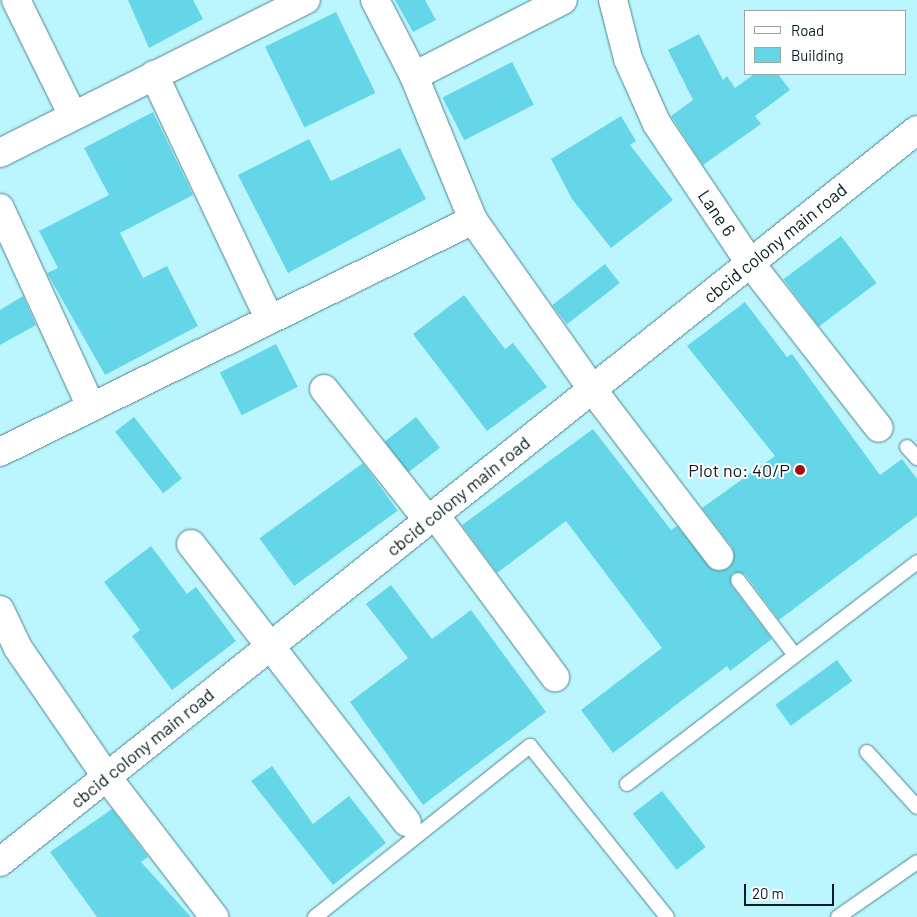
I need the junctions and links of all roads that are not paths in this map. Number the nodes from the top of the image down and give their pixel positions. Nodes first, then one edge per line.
1 (16, 0) edge
2 (306, 0) edge
3 (375, 0) edge
4 (563, 0) edge
5 (613, 0) edge
6 (154, 75) junction
7 (414, 76) junction
8 (73, 116) junction
9 (915, 135) edge
10 (0, 153) edge
11 (0, 208) edge
12 (473, 220) junction
13 (750, 263) junction
14 (269, 318) junction
15 (324, 390) dead end
16 (592, 390) junction
17 (91, 408) junction
18 (878, 428) dead end
19 (907, 447) dead end
20 (0, 452) edge
21 (917, 458) edge
22 (431, 517) junction
23 (191, 544) dead end
24 (719, 556) dead end
25 (917, 562) edge
26 (738, 580) dead end
27 (0, 610) edge
28 (270, 645) junction
29 (794, 654) junction
30 (555, 677) dead end
31 (867, 752) dead end
32 (106, 776) junction
33 (627, 784) dead end
34 (917, 807) edge
35 (407, 822) dead end
36 (0, 862) edge
37 (917, 862) edge
38 (214, 917) edge
39 (315, 917) edge
40 (667, 917) edge
41 (838, 917) edge

1 - 8 street
2 - 6 street
3 - 7 street
4 - 7 street
5 - 13 street, Lane 6
6 - 8 street
6 - 14 street
7 - 12 street
8 - 10 street
9 - 13 street, cbcid colony main road
11 - 17 street
12 - 14 street
12 - 16 street
13 - 16 street, cbcid colony main road
13 - 18 street, Lane 6
14 - 17 street
15 - 22 street
16 - 22 street, cbcid colony main road
16 - 24 street
17 - 20 street
19 - 21 lane
22 - 28 street, cbcid colony main road
22 - 30 street
23 - 28 street
25 - 29 lane
26 - 29 lane
27 - 32 street
28 - 32 street, cbcid colony main road
28 - 35 street
29 - 33 lane
31 - 34 lane
32 - 36 street, cbcid colony main road
32 - 38 street
37 - 41 lane
39 - 40 lane

